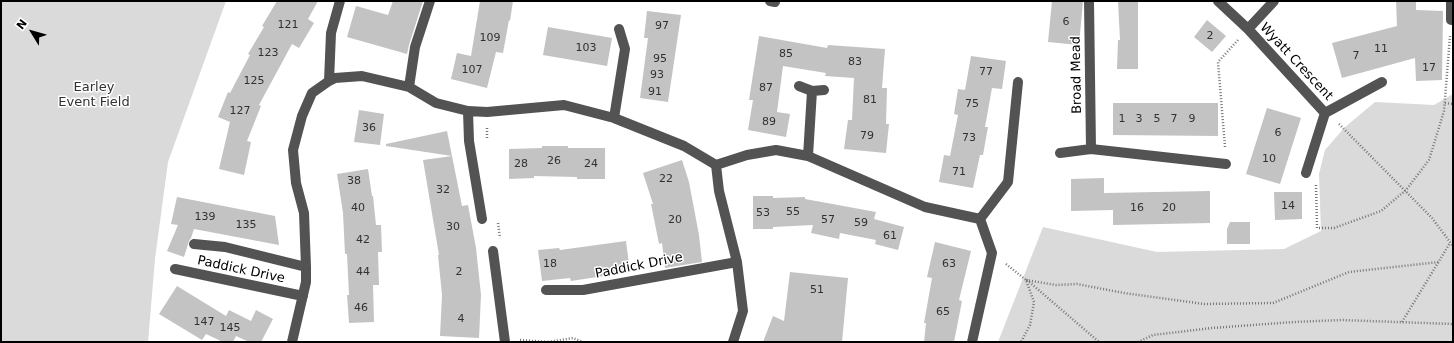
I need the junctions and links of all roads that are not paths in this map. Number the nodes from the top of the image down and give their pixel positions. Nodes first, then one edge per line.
1 (340, 1) edge
2 (430, 1) edge
3 (1089, 1) edge
4 (1218, 1) edge
5 (1274, 1) edge
6 (1451, 1) edge
7 (1451, 20) road end
8 (619, 28) dead end
9 (1248, 29) junction
10 (329, 81) junction
11 (1018, 82) dead end
12 (1382, 82) dead end
13 (799, 86) dead end
14 (409, 87) junction
15 (824, 90) dead end
16 (812, 91) junction
17 (468, 111) junction
18 (1325, 113) junction
19 (614, 118) junction
20 (1091, 149) junction
21 (1060, 153) dead end
22 (808, 156) junction
23 (1226, 164) road end
24 (716, 165) junction
25 (1306, 173) road end
26 (482, 219) dead end
27 (980, 219) junction
28 (194, 244) dead end
29 (493, 251) dead end
30 (737, 262) junction
31 (306, 267) junction
32 (175, 269) dead end
33 (546, 290) dead end
34 (303, 296) junction
35 (292, 342) edge
36 (505, 342) edge
37 (734, 342) edge
38 (972, 342) edge

1 - 10 street
2 - 14 street
3 - 20 street, Broad Mead
4 - 9 street, Wyatt Crescent
5 - 9 street, Wyatt Crescent
6 - 7 street
8 - 19 street
9 - 18 street, Wyatt Crescent
10 - 14 street
10 - 31 street
11 - 27 street
12 - 18 street, Wyatt Crescent
13 - 16 street
14 - 17 street
15 - 16 street
16 - 22 street
17 - 19 street
17 - 26 street
18 - 25 street, Wyatt Crescent
19 - 24 street
20 - 21 street
20 - 23 street
22 - 24 street
22 - 27 street
24 - 30 street
27 - 38 street
28 - 31 street, Paddick Drive
29 - 36 street
30 - 33 street, Paddick Drive
30 - 37 street
31 - 34 street
32 - 34 street, Paddick Drive
34 - 35 street

